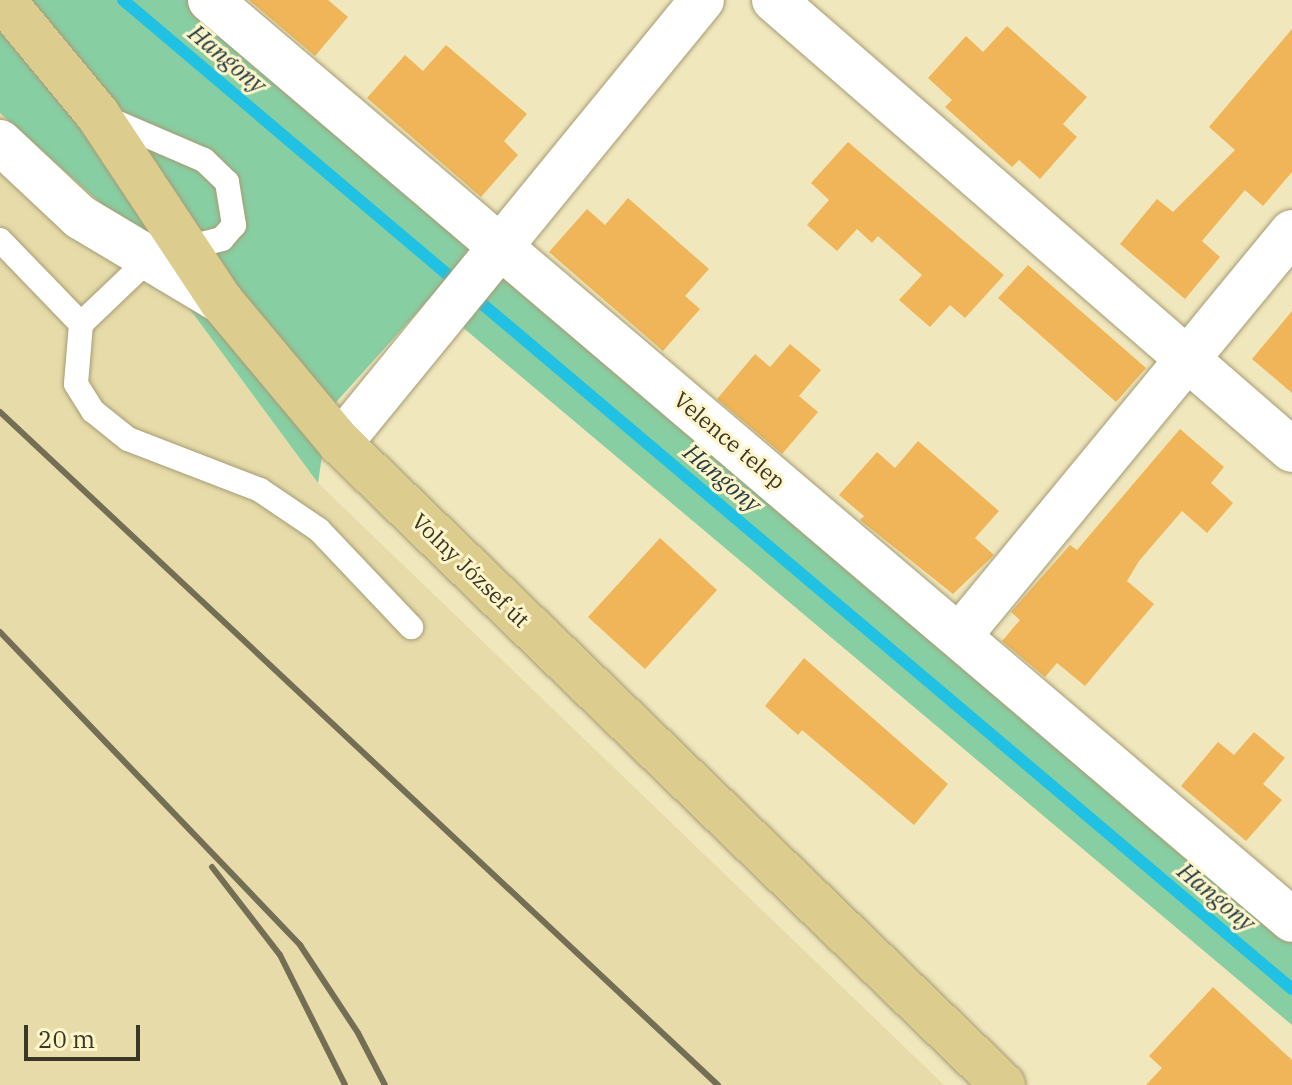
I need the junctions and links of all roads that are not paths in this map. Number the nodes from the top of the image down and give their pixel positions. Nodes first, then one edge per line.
1 (3, 0) edge
2 (210, 0) edge
3 (702, 0) edge
4 (774, 0) edge
5 (98, 115) junction
6 (0, 142) edge
7 (1292, 232) edge
8 (0, 240) edge
9 (171, 253) junction
10 (490, 256) junction
11 (81, 324) junction
12 (1188, 360) junction
13 (340, 443) junction
14 (1292, 450) edge
15 (411, 627) dead end
16 (960, 635) junction
17 (1292, 920) edge
18 (1003, 1085) edge

1 - 5 main road, Volny József út
2 - 10 street, Velence telep
3 - 10 street
4 - 12 street
5 - 9 main road, Volny József út
5 - 9 lane
6 - 9 street
7 - 12 street
8 - 11 lane
9 - 11 lane
9 - 13 main road, Volny József út
10 - 13 street
10 - 16 street, Velence telep
11 - 15 lane
12 - 14 street
12 - 16 street
13 - 18 main road, Volny József út
16 - 17 street, Velence telep

